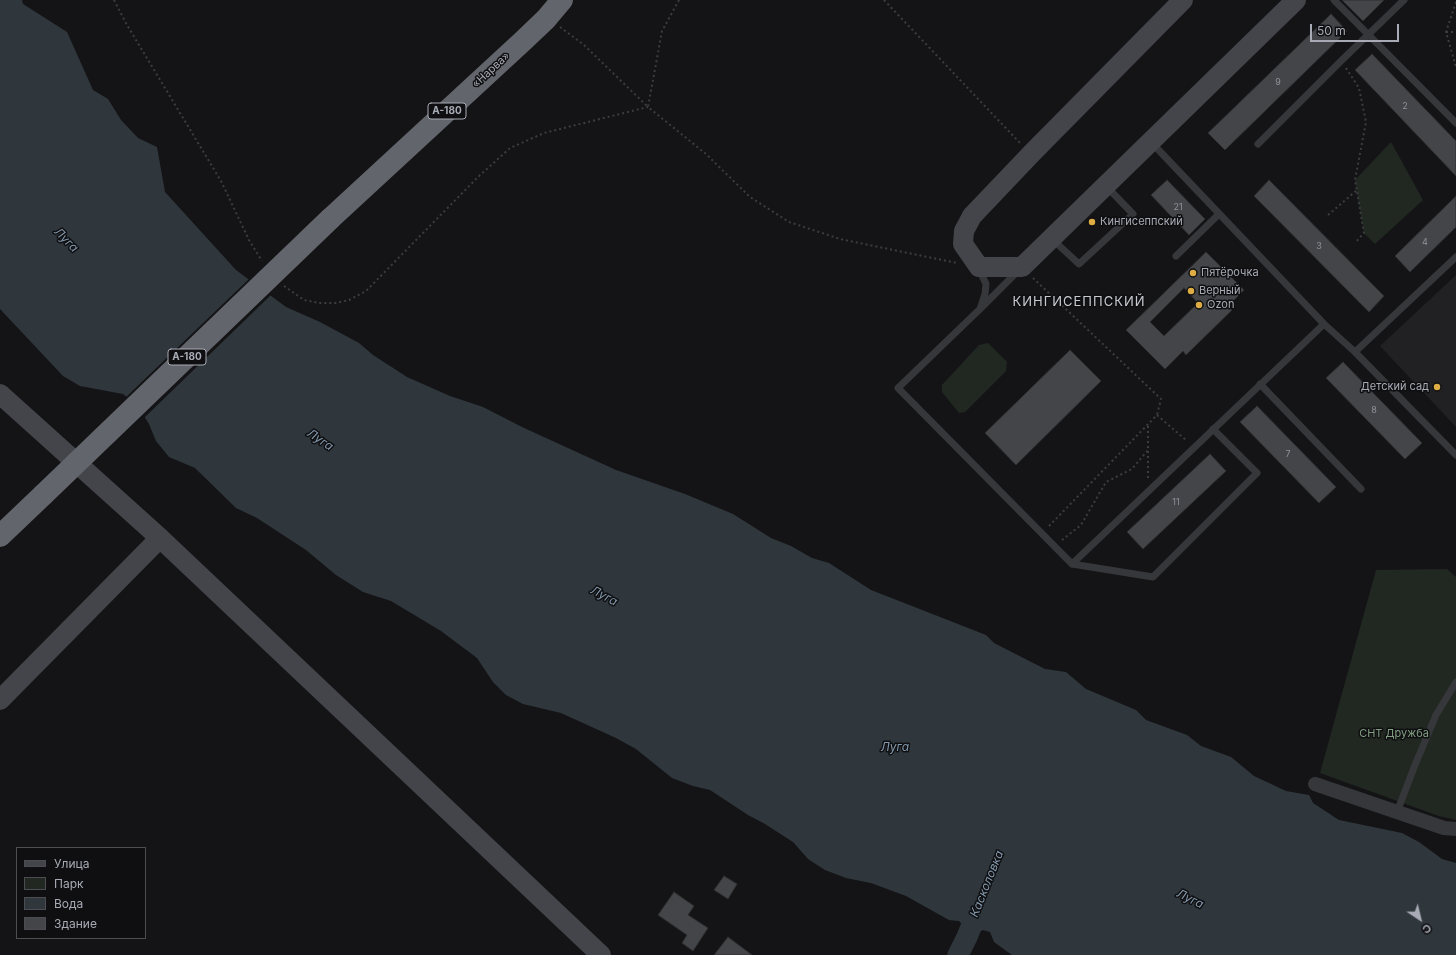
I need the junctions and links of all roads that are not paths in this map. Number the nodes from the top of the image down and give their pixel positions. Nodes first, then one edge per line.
1 (562, 0) edge
2 (1184, 0) edge
3 (1296, 0) edge
4 (1334, 0) edge
5 (1404, 0) edge
6 (1368, 35) junction
7 (1456, 123) edge
8 (1151, 142) junction
9 (1258, 144) dead end
10 (1106, 186) junction
11 (1219, 214) junction
12 (1052, 239) junction
13 (1176, 256) dead end
14 (1456, 257) edge
15 (979, 267) junction
16 (1022, 267) junction
17 (980, 309) junction
18 (1324, 324) junction
19 (1355, 352) junction
20 (1260, 384) junction
21 (0, 394) edge
22 (1213, 430) junction
23 (1456, 455) edge
24 (1361, 489) dead end
25 (0, 536) edge
26 (160, 538) junction
27 (1072, 564) junction
28 (1456, 682) edge
29 (0, 700) edge
30 (1315, 784) dead end
31 (1397, 812) junction
32 (1456, 829) edge
33 (601, 955) edge

1 - 25 highway, «Нарва» / А-180, bridge
2 - 15 street
3 - 8 street
4 - 6 lane
5 - 6 lane
6 - 7 lane
6 - 9 lane
8 - 10 street
8 - 11 lane
10 - 12 street
10 - 12 lane
11 - 13 lane
11 - 18 lane
12 - 16 street
14 - 19 lane
15 - 16 street
15 - 17 lane
16 - 17 lane
17 - 27 lane
18 - 19 lane
18 - 20 lane
19 - 23 lane
20 - 22 lane
20 - 24 lane
21 - 26 street
22 - 27 lane
22 - 27 lane
26 - 29 street
26 - 33 street
28 - 31 lane
30 - 31 street
31 - 32 street

